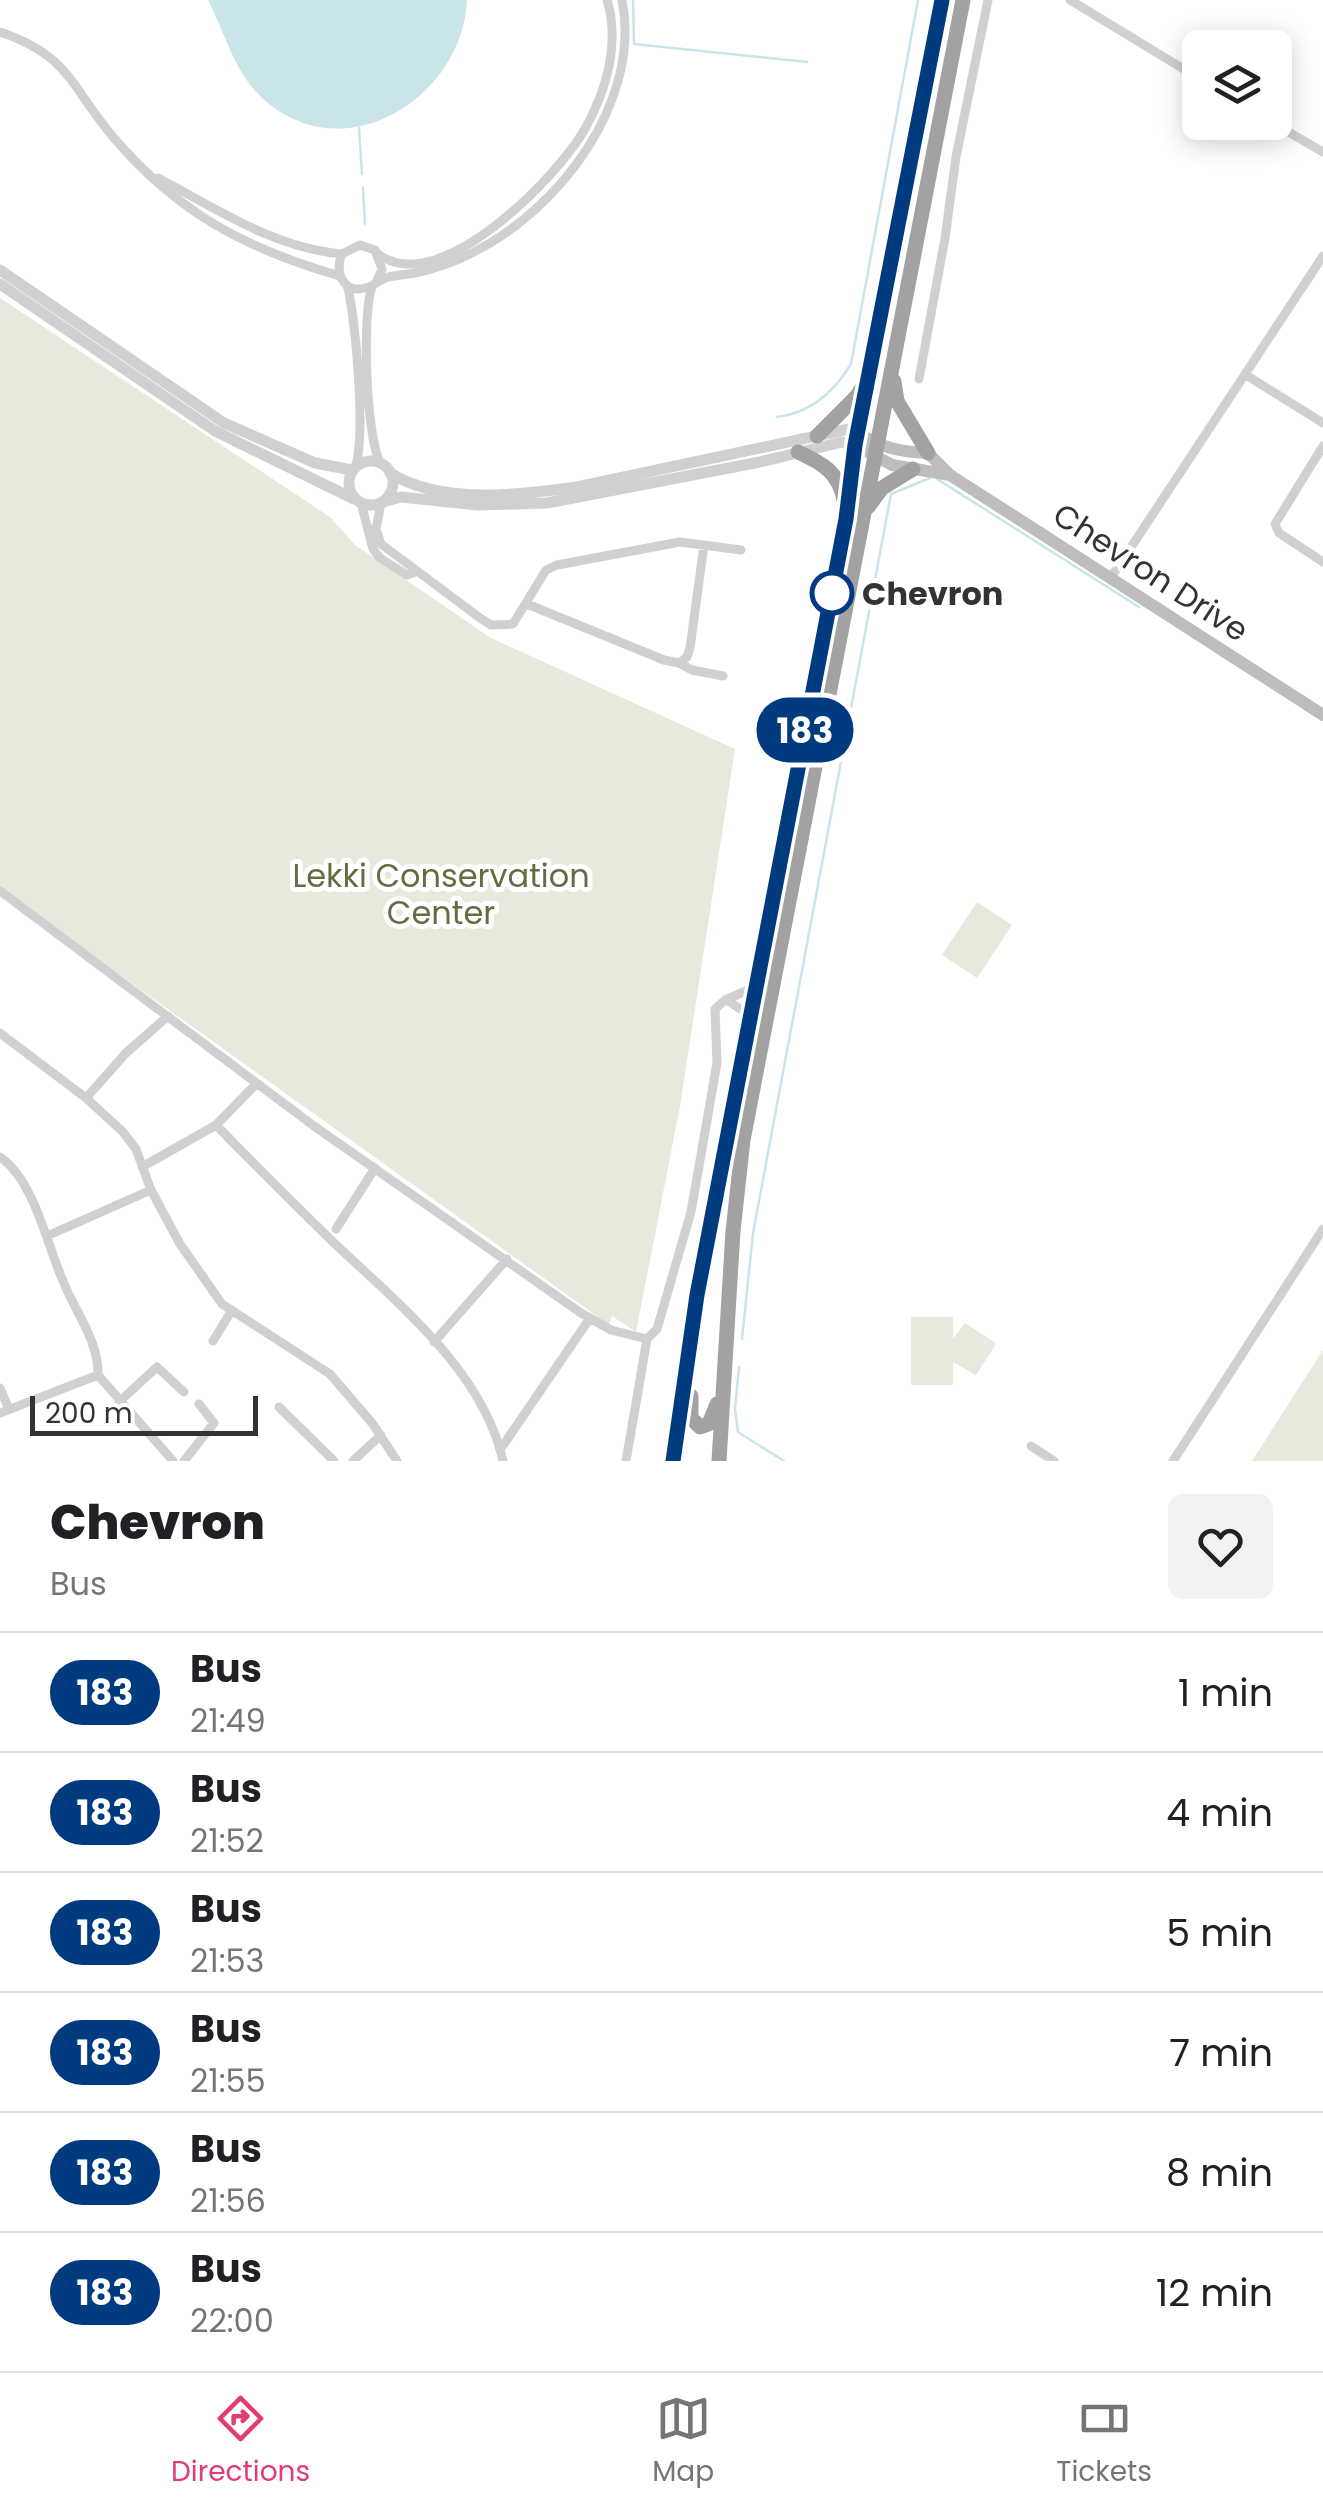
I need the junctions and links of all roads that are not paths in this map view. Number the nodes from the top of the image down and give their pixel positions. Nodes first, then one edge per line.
1 (608, 0) edge
2 (622, 0) edge
3 (942, 0) edge
4 (963, 0) edge
5 (988, 0) edge
6 (1070, 0) edge
7 (0, 32) edge
8 (1182, 68) edge
9 (1292, 134) edge
10 (1323, 152) edge
11 (151, 175) junction
12 (342, 254) junction
13 (378, 254) junction
14 (1323, 256) edge
15 (892, 264) junction
16 (0, 270) edge
17 (340, 276) junction
18 (0, 284) edge
19 (374, 284) junction
20 (347, 285) junction
21 (892, 360) junction
22 (871, 372) junction
23 (1246, 375) junction
24 (918, 379) dead end
25 (1323, 422) edge
26 (817, 436) junction
27 (867, 446) junction
28 (1323, 446) edge
29 (798, 452) junction
30 (928, 454) junction
31 (386, 468) junction
32 (354, 469) junction
33 (913, 469) junction
34 (950, 474) junction
35 (357, 501) junction
36 (382, 502) junction
37 (864, 515) junction
38 (846, 519) junction
39 (704, 545) junction
40 (741, 550) dead end
41 (1323, 562) edge
42 (415, 572) junction
43 (1110, 579) junction
44 (850, 583) junction
45 (527, 604) junction
46 (679, 663) junction
47 (723, 676) dead end
48 (1323, 715) edge
49 (0, 891) edge
50 (754, 987) junction
51 (726, 1000) junction
52 (749, 1015) junction
53 (168, 1016) junction
54 (0, 1033) edge
55 (256, 1084) junction
56 (86, 1098) junction
57 (216, 1125) junction
58 (0, 1157) edge
59 (142, 1167) junction
60 (375, 1168) junction
61 (151, 1190) junction
62 (336, 1229) dead end
63 (1323, 1229) edge
64 (46, 1236) junction
65 (506, 1259) junction
66 (232, 1310) junction
67 (590, 1318) junction
68 (647, 1339) junction
69 (213, 1341) dead end
70 (434, 1342) junction
71 (689, 1352) junction
72 (98, 1376) junction
73 (724, 1376) junction
74 (0, 1388) edge
75 (184, 1392) dead end
76 (120, 1402) junction
77 (199, 1404) dead end
78 (279, 1407) dead end
79 (5, 1411) edge
80 (381, 1435) junction
81 (1031, 1446) dead end
82 (502, 1447) junction
83 (173, 1461) edge
84 (184, 1461) edge
85 (334, 1461) edge
86 (354, 1461) edge
87 (397, 1461) edge
88 (504, 1461) edge
89 (626, 1461) edge
90 (673, 1461) edge
91 (719, 1461) edge
92 (1053, 1461) edge
93 (1172, 1461) edge

1 - 13 street
2 - 19 street
3 - 15 highway
4 - 21 highway
5 - 24 street
6 - 8 street
7 - 11 street
9 - 10 street
11 - 12 street
11 - 17 street
12 - 13 street
12 - 17 street
13 - 19 street
14 - 23 street
15 - 22 highway
15 - 27 highway
16 - 32 street
17 - 20 street
18 - 35 street
19 - 20 street
19 - 31 street
20 - 32 street
21 - 27 highway
21 - 30 highway
22 - 26 highway
22 - 27 highway
23 - 25 street
23 - 43 street
26 - 27 street
26 - 31 street
27 - 29 street
27 - 30 main road
27 - 33 main road, Chevron Drive
27 - 37 highway
27 - 38 highway
27 - 44 highway
28 - 41 street
29 - 36 street
29 - 38 highway
30 - 34 main road, Chevron Drive
31 - 32 street
31 - 36 street
32 - 35 street
33 - 34 main road, Chevron Drive
33 - 37 highway
34 - 43 main road, Chevron Drive
35 - 36 street
35 - 42 street
36 - 42 street
37 - 44 highway
38 - 50 highway
39 - 40 street
39 - 45 street
39 - 46 street
42 - 45 street
43 - 48 main road, Chevron Drive
44 - 73 highway
45 - 46 street
46 - 47 street
49 - 53 street
50 - 51 street
50 - 52 highway
51 - 52 street
51 - 68 street
52 - 71 highway
53 - 55 street
53 - 56 street
54 - 56 street
55 - 57 street
55 - 60 street
56 - 59 street
57 - 59 street
57 - 70 street
58 - 64 street
59 - 61 street
60 - 62 street
60 - 65 street
61 - 64 street
61 - 66 street
63 - 93 street
64 - 72 street
65 - 67 street
65 - 70 street
66 - 69 street
66 - 80 street
67 - 68 street
67 - 82 street
68 - 89 street
70 - 82 street
71 - 73 highway
71 - 90 highway
72 - 76 street
72 - 79 street
73 - 91 highway
74 - 79 street
75 - 76 street
76 - 83 street
77 - 84 street
78 - 85 street
80 - 86 street
80 - 87 street
81 - 92 street
82 - 88 street

